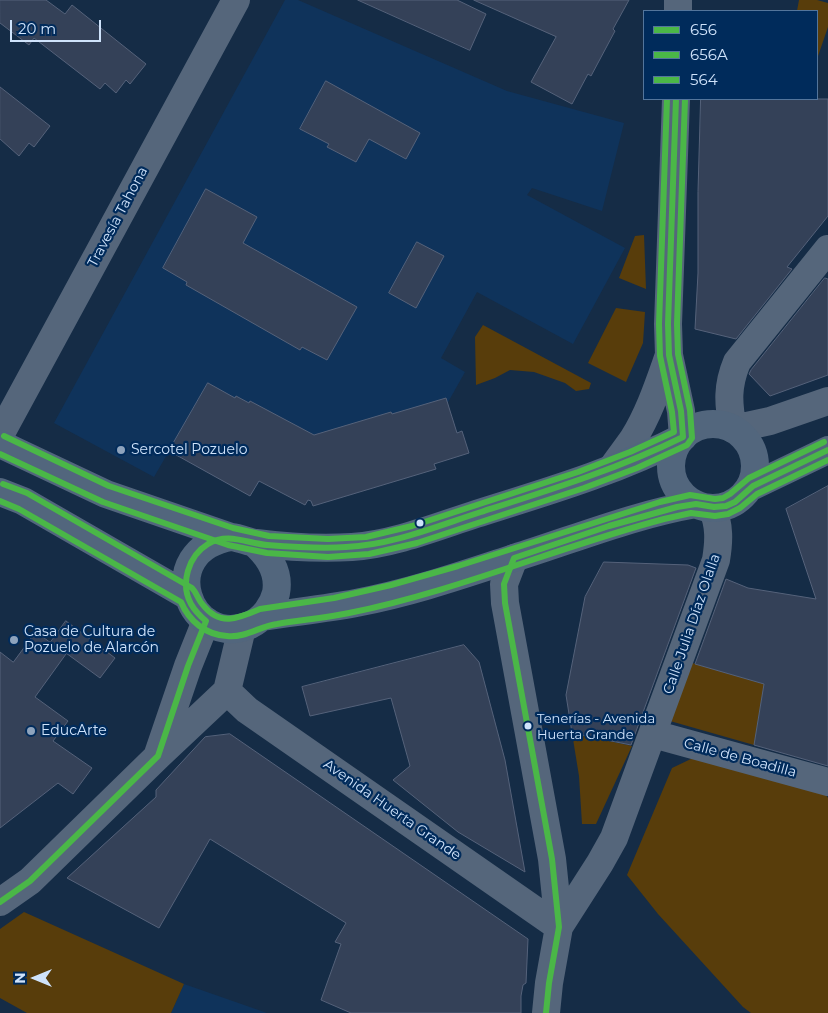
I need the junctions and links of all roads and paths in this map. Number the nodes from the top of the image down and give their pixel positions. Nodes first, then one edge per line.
1 (236, 0) edge
2 (676, 100) edge
3 (828, 249) edge
4 (668, 355) junction
5 (828, 401) edge
6 (733, 429) junction
7 (0, 435) edge
8 (683, 437) junction
9 (0, 444) edge
10 (828, 450) edge
11 (612, 468) junction
12 (749, 488) junction
13 (0, 492) edge
14 (704, 506) junction
15 (242, 540) junction
16 (514, 558) junction
17 (188, 596) junction
18 (206, 621) junction
19 (252, 622) junction
20 (227, 691) junction
21 (653, 734) junction
22 (158, 756) junction
23 (828, 782) edge
24 (0, 902) edge
25 (559, 927) junction
26 (546, 1013) edge

1 - 7 street, Travesía Tahona
2 - 4 street
3 - 6 street
4 - 8 street
4 - 11 street
5 - 6 street
6 - 8 main road
6 - 12 main road
8 - 11 main road
8 - 14 main road
9 - 15 main road
10 - 12 main road
11 - 15 main road
12 - 14 main road
13 - 17 main road
14 - 16 main road
14 - 21 street, Calle Julia Díaz Olalla
15 - 17 main road
15 - 19 main road
16 - 19 main road
16 - 25 street
17 - 18 main road
18 - 19 main road
18 - 22 street
19 - 20 street
20 - 22 street
20 - 25 street, Avenida Huerta Grande
21 - 23 street, Calle de Boadilla
21 - 25 street, Calle Julia Díaz Olalla
22 - 24 street
25 - 26 street

